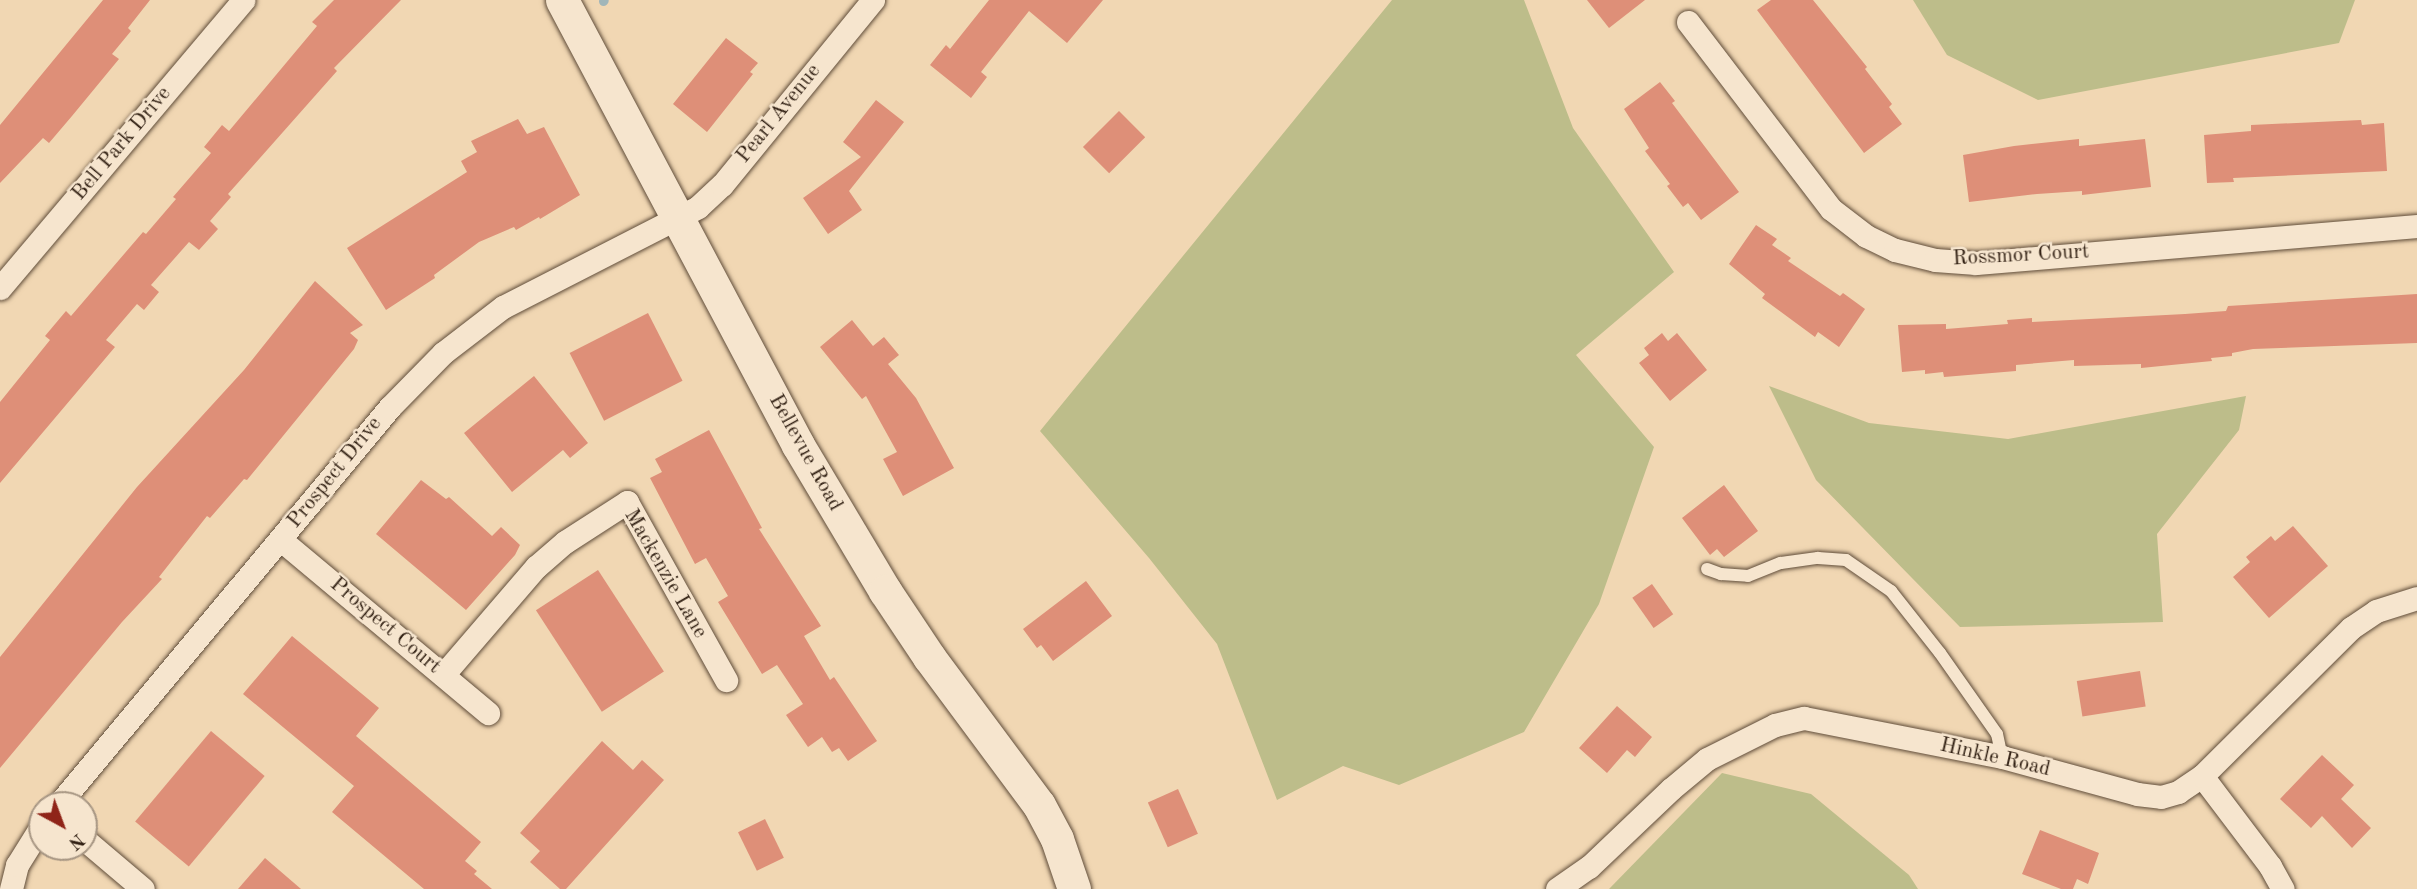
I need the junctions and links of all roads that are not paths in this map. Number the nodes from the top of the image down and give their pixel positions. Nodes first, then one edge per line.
1 (243, 0) edge
2 (562, 0) edge
3 (873, 0) edge
4 (1688, 22) dead end
5 (678, 220) junction
6 (2417, 226) edge
7 (0, 288) edge
8 (281, 540) junction
9 (1707, 569) dead end
10 (2417, 598) edge
11 (443, 675) junction
12 (726, 680) dead end
13 (488, 713) dead end
14 (2002, 757) junction
15 (2202, 776) junction
16 (70, 791) edge
17 (28, 847) edge
18 (98, 851) edge
19 (11, 889) edge
20 (143, 889) edge
21 (1074, 889) edge
22 (1557, 889) edge
23 (2283, 889) edge

1 - 7 street, Bell Park Drive
2 - 5 street, Bellevue Road
3 - 5 street, Pearl Avenue
4 - 6 street, Rossmor Court
5 - 8 street, Prospect Drive
5 - 21 street, Bellevue Road
8 - 11 street, Prospect Court
8 - 16 street, Prospect Drive
9 - 14 lane
10 - 15 street, Hinkle Road
11 - 12 street, Mackenzie Lane
11 - 13 street, Prospect Court
14 - 15 street, Hinkle Road
14 - 22 street, Hinkle Road
15 - 23 street
17 - 19 street
18 - 20 street

